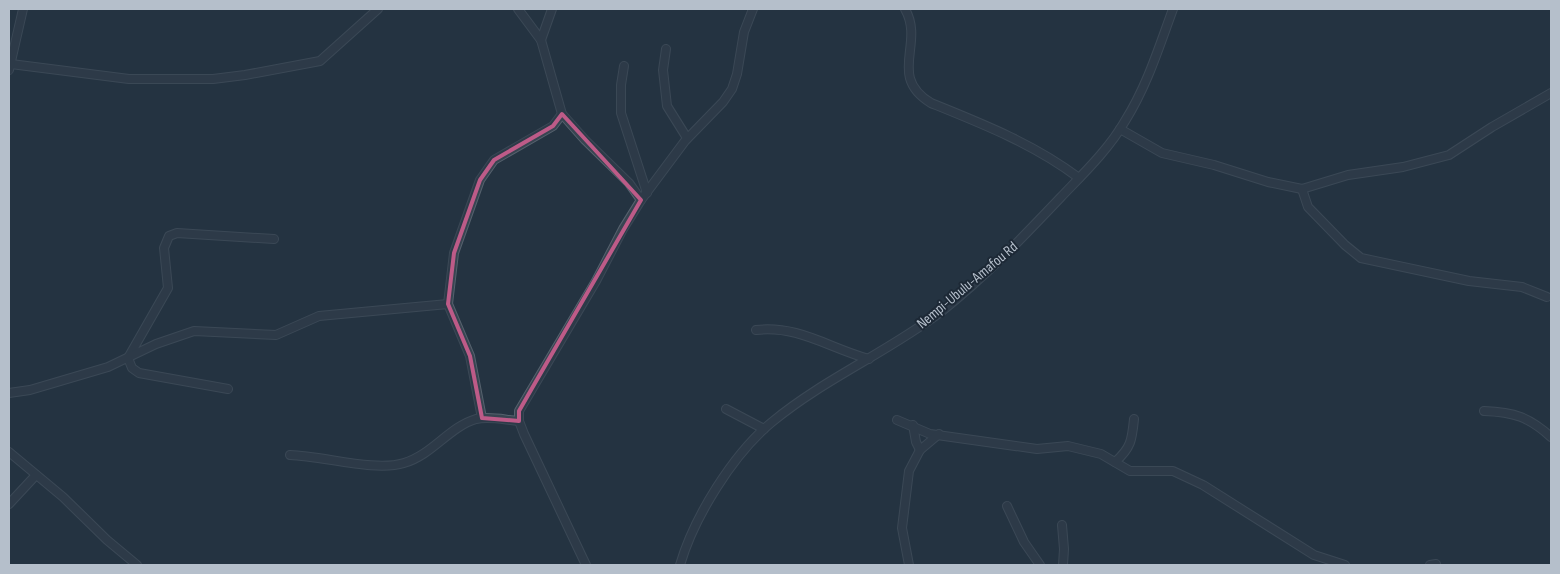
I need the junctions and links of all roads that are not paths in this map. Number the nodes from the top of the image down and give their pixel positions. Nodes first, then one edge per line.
1 (23, 9) edge
2 (378, 9) edge
3 (518, 9) edge
4 (552, 9) edge
5 (754, 9) edge
6 (906, 9) edge
7 (1173, 9) edge
8 (541, 40) junction
9 (666, 49) dead end
10 (624, 66) dead end
11 (10, 67) edge
12 (1551, 93) edge
13 (562, 114) junction
14 (1120, 129) junction
15 (688, 138) junction
16 (1079, 178) junction
17 (1302, 189) junction
18 (647, 193) junction
19 (641, 200) junction
20 (274, 239) dead end
21 (1547, 297) dead end
22 (448, 304) junction
23 (756, 330) dead end
24 (128, 358) junction
25 (869, 359) junction
26 (228, 389) dead end
27 (9, 393) edge
28 (726, 409) dead end
29 (1484, 411) dead end
30 (482, 418) junction
31 (1134, 419) dead end
32 (897, 420) dead end
33 (519, 421) junction
34 (913, 426) junction
35 (764, 429) junction
36 (939, 434) junction
37 (1551, 437) edge
38 (920, 450) junction
39 (9, 452) edge
40 (290, 455) dead end
41 (1115, 462) junction
42 (36, 475) junction
43 (9, 504) edge
44 (1007, 506) dead end
45 (1062, 525) dead end
46 (137, 565) edge
47 (586, 565) edge
48 (680, 565) edge
49 (909, 565) edge
50 (1040, 565) edge
51 (1063, 565) edge
52 (1345, 565) edge

1 - 11 street
2 - 11 street
3 - 8 street
4 - 8 street
5 - 15 street
6 - 16 street
7 - 14 street, Nempi-Ubulu-Amafou Rd
8 - 13 street
9 - 15 street
10 - 18 street
12 - 17 street
13 - 19 street
13 - 22 street
14 - 16 street, Nempi-Ubulu-Amafou Rd
14 - 17 street
15 - 18 street
16 - 25 street, Nempi-Ubulu-Amafou Rd
17 - 21 street
18 - 19 street
19 - 33 street
20 - 24 street
22 - 24 street
22 - 30 street
23 - 25 street
24 - 26 street
24 - 27 street
25 - 35 street, Nempi-Ubulu-Amafou Rd
28 - 35 street
29 - 37 street
30 - 33 street
30 - 40 street
31 - 41 street
32 - 34 street
33 - 47 street
34 - 36 street
34 - 38 street
35 - 48 street, Nempi-Ubulu-Amafou Rd
36 - 38 street
36 - 41 street
38 - 49 street
39 - 42 street
41 - 52 street
42 - 43 street
42 - 46 street
44 - 50 street
45 - 51 street

